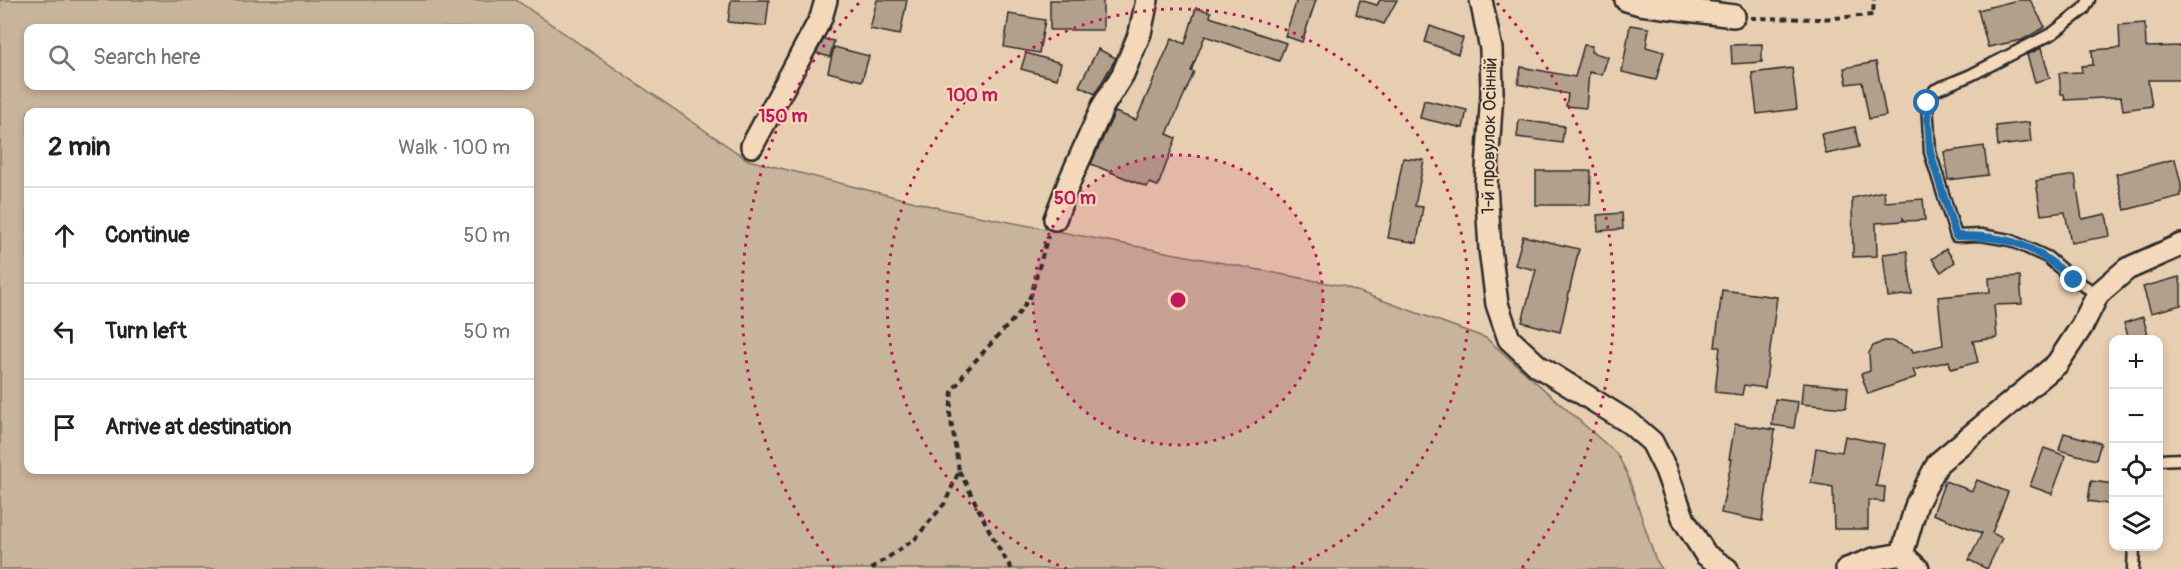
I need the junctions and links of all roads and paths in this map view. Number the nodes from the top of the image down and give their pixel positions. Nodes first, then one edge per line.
1 (826, 0) edge
2 (1146, 0) edge
3 (1481, 0) edge
4 (1626, 0) edge
5 (1874, 0) edge
6 (2089, 0) edge
7 (1734, 16) joint
8 (752, 146) dead end
9 (1055, 219) joint
10 (2181, 245) edge
11 (2098, 294) junction
12 (2181, 459) edge
13 (2163, 460) edge
14 (959, 471) junction
15 (2134, 551) edge
16 (1902, 554) junction
17 (871, 569) edge
18 (1012, 569) edge
19 (1727, 569) edge
20 (1847, 569) edge
21 (1918, 569) edge
22 (2133, 569) edge

1 - 8 street
2 - 9 street
3 - 19 street, 1-й провулок Осінній
4 - 7 street
5 - 7 path
6 - 11 lane
9 - 14 path
10 - 11 street
11 - 16 street
12 - 13 lane
14 - 17 path
14 - 18 path
15 - 22 lane
16 - 20 street
16 - 21 street

